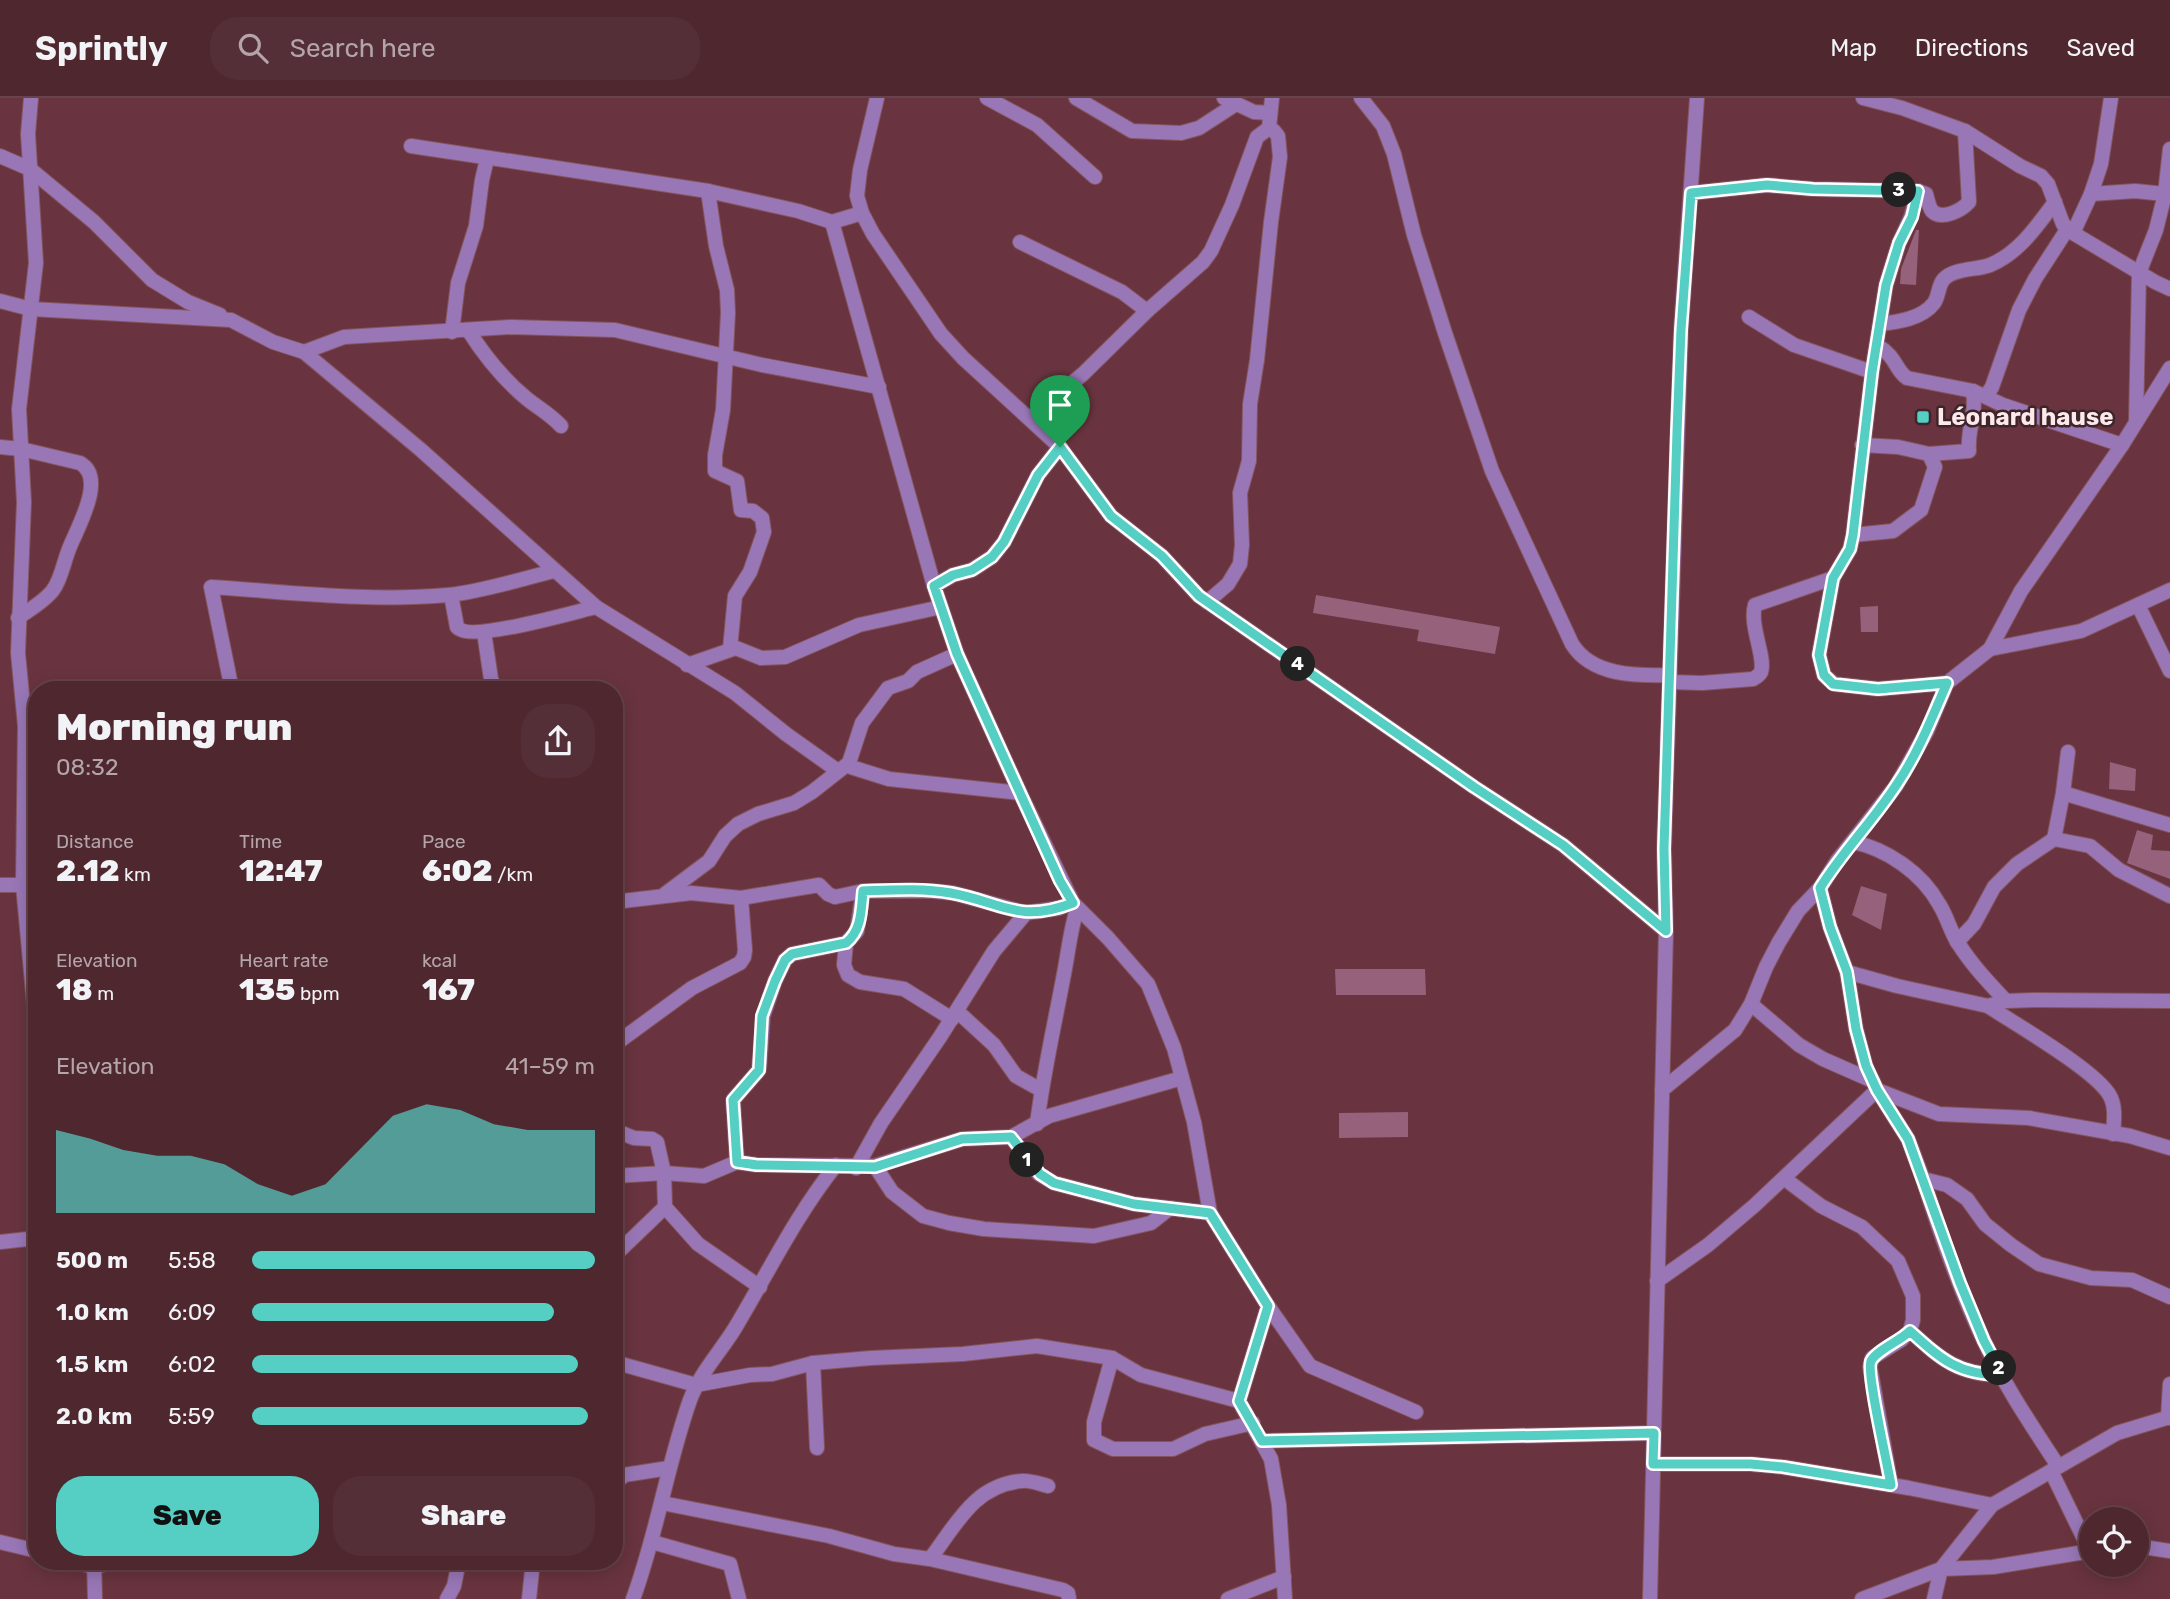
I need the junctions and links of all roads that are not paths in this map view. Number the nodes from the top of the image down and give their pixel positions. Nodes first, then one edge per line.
1 (31, 98) edge
2 (877, 98) edge
3 (988, 98) edge
4 (1076, 98) edge
5 (1361, 98) edge
6 (1697, 98) edge
7 (1863, 98) edge
8 (2111, 98) edge
9 (1230, 101) edge
10 (1271, 105) edge
11 (1269, 128) junction
12 (1965, 131) junction
13 (411, 146) dead end
14 (2170, 149) edge
15 (0, 156) edge
16 (488, 159) junction
17 (30, 169) junction
18 (1095, 177) dead end
19 (708, 191) junction
20 (1918, 191) junction
21 (1691, 193) junction
22 (2091, 194) junction
23 (2165, 194) junction
24 (2055, 202) junction
25 (862, 213) junction
26 (832, 222) junction
27 (2070, 231) junction
28 (1020, 242) dead end
29 (2139, 273) junction
30 (2170, 289) edge
31 (0, 301) edge
32 (31, 309) junction
33 (1147, 311) junction
34 (1749, 317) dead end
35 (231, 320) junction
36 (1880, 324) junction
37 (468, 330) junction
38 (452, 332) junction
39 (1878, 346) junction
40 (304, 352) junction
41 (727, 356) junction
42 (2170, 368) edge
43 (1872, 372) junction
44 (879, 387) junction
45 (1979, 393) junction
46 (1030, 418) junction
47 (2136, 423) junction
48 (561, 426) dead end
49 (1862, 445) junction
50 (2122, 445) junction
51 (0, 447) edge
52 (1060, 447) junction
53 (21, 449) junction
54 (1929, 454) junction
55 (1853, 535) junction
56 (554, 571) junction
57 (1833, 578) junction
58 (934, 586) junction
59 (2170, 590) edge
60 (451, 595) junction
61 (1207, 602) junction
62 (2138, 605) junction
63 (596, 607) junction
64 (941, 607) junction
65 (18, 618) junction
66 (484, 632) junction
67 (730, 649) junction
68 (1990, 649) junction
69 (2165, 650) edge
70 (957, 654) junction
71 (687, 664) junction
72 (2170, 671) edge
73 (1670, 679) junction
74 (230, 681) edge
75 (492, 681) edge
76 (1947, 683) junction
77 (28, 711) edge
78 (2068, 752) dead end
79 (843, 767) junction
80 (28, 788) edge
81 (1020, 793) junction
82 (2063, 793) junction
83 (2170, 825) edge
84 (2053, 839) junction
85 (1853, 842) junction
86 (0, 885) edge
87 (23, 885) junction
88 (1820, 888) junction
89 (863, 891) junction
90 (2170, 896) edge
91 (661, 897) junction
92 (741, 898) junction
93 (623, 901) edge
94 (1075, 906) junction
95 (1026, 913) junction
96 (28, 926) edge
97 (1666, 931) junction
98 (1957, 942) junction
99 (846, 943) junction
100 (1847, 972) junction
101 (2170, 1001) edge
102 (2006, 1002) junction
103 (1751, 1004) junction
104 (1988, 1006) junction
105 (955, 1015) junction
106 (623, 1038) edge
107 (1182, 1078) junction
108 (1875, 1085) junction
109 (1041, 1090) junction
110 (1662, 1090) junction
111 (1037, 1124) junction
112 (2113, 1133) junction
113 (623, 1134) edge
114 (1011, 1137) junction
115 (2170, 1148) edge
116 (737, 1162) junction
117 (836, 1165) junction
118 (875, 1167) junction
119 (856, 1168) junction
120 (664, 1173) junction
121 (623, 1175) edge
122 (1785, 1179) junction
123 (1923, 1179) junction
124 (665, 1207) junction
125 (1170, 1208) junction
126 (1210, 1213) junction
127 (28, 1239) edge
128 (0, 1242) edge
129 (623, 1247) edge
130 (1657, 1281) junction
131 (760, 1287) junction
132 (2170, 1297) edge
133 (1268, 1306) junction
134 (1910, 1331) junction
135 (1112, 1358) junction
136 (813, 1363) junction
137 (623, 1365) edge
138 (2002, 1375) junction
139 (2170, 1384) edge
140 (696, 1385) junction
141 (1239, 1401) junction
142 (1416, 1412) dead end
143 (2169, 1417) edge
144 (1253, 1423) junction
145 (1654, 1433) junction
146 (1262, 1441) junction
147 (817, 1448) dead end
148 (1653, 1464) junction
149 (669, 1468) junction
150 (2055, 1469) junction
151 (623, 1476) edge
152 (1891, 1485) junction
153 (1048, 1486) dead end
154 (662, 1503) junction
155 (1992, 1505) junction
156 (2079, 1524) edge
157 (0, 1542) edge
158 (652, 1542) junction
159 (2149, 1548) edge
160 (28, 1549) edge
161 (2170, 1551) edge
162 (2079, 1553) edge
163 (930, 1559) junction
164 (1941, 1569) junction
165 (94, 1570) edge
166 (457, 1570) edge
167 (532, 1570) edge
168 (1284, 1577) junction
169 (95, 1599) edge
170 (447, 1599) edge
171 (529, 1599) edge
172 (633, 1599) edge
173 (739, 1599) edge
174 (1069, 1599) edge
175 (1228, 1599) edge
176 (1285, 1599) edge
177 (1650, 1599) edge
178 (1862, 1599) edge
179 (1934, 1599) edge

1 - 17 street
2 - 25 street
3 - 18 street
4 - 9 street
5 - 73 street
6 - 21 street
7 - 12 street
8 - 22 street
9 - 10 street
10 - 11 street
11 - 33 street
11 - 61 street
12 - 20 street
12 - 24 street
13 - 16 street
14 - 23 street
15 - 17 street
16 - 19 street
16 - 38 street
17 - 32 street
17 - 35 street
19 - 26 street
19 - 41 street
20 - 21 street
20 - 36 street
21 - 73 street
22 - 23 street
22 - 27 street
23 - 29 street
24 - 27 street
24 - 36 street
25 - 26 street
25 - 46 street
26 - 44 street
27 - 29 street
27 - 45 street
28 - 33 street
29 - 30 street
29 - 47 street
31 - 32 street
32 - 35 street
32 - 53 street
33 - 46 street
34 - 43 street
35 - 40 street
36 - 39 street
37 - 38 street
37 - 41 street
37 - 48 street
38 - 40 street
39 - 43 street
39 - 45 street
40 - 56 street
41 - 44 street
41 - 67 street
42 - 47 street
43 - 49 street
44 - 58 street
45 - 50 street
45 - 54 street
46 - 52 street
47 - 50 street
49 - 54 street
49 - 55 street
50 - 68 street
51 - 53 street
52 - 58 street
52 - 61 street
53 - 65 street
53 - 65 street
54 - 55 street
55 - 57 street
56 - 60 street
56 - 63 street
57 - 73 street
57 - 76 street
58 - 64 street
59 - 62 street
60 - 66 street
60 - 74 street
61 - 97 street
62 - 68 street
62 - 69 street
63 - 66 street
63 - 71 street
64 - 67 street
64 - 70 street
65 - 77 street
66 - 75 street
67 - 71 street
68 - 76 street
69 - 72 street
70 - 79 street
70 - 81 street
71 - 79 street
73 - 97 street
76 - 85 street
78 - 82 street
79 - 81 street
79 - 91 street
80 - 87 street
81 - 94 street
82 - 83 street
82 - 84 street
84 - 90 street
84 - 98 street
85 - 88 street
85 - 98 street
86 - 87 street
87 - 96 street
88 - 100 street
88 - 103 street
89 - 92 street
89 - 95 street
89 - 99 street
91 - 92 street
91 - 93 street
92 - 106 street
94 - 95 street
94 - 107 street
94 - 109 street
95 - 105 street
97 - 110 street
98 - 102 street
99 - 105 street
99 - 116 street
100 - 104 street
100 - 108 street
101 - 102 street
102 - 104 street
103 - 108 street
103 - 110 street
104 - 112 street
105 - 109 street
105 - 119 street
107 - 111 street
107 - 126 street
108 - 112 street
108 - 122 street
108 - 123 street
109 - 111 street
110 - 130 street
111 - 114 street
112 - 115 street
113 - 120 street
114 - 118 street
114 - 125 street
116 - 117 street
116 - 120 street
117 - 119 street
117 - 131 street
118 - 119 street
118 - 125 street
120 - 121 street
120 - 124 street
122 - 130 street
122 - 134 street
123 - 132 street
123 - 138 street
124 - 129 street
124 - 131 street
125 - 126 street
126 - 133 street
127 - 128 street
130 - 145 street
131 - 140 street
133 - 141 street
133 - 142 street
134 - 138 street
134 - 152 street
135 - 136 street
135 - 141 street
135 - 144 street
136 - 140 street
136 - 147 street
137 - 140 street
138 - 150 street
139 - 143 street
140 - 149 street
141 - 144 street
143 - 150 street
144 - 146 street
145 - 146 street
145 - 148 street
146 - 168 street
148 - 152 street
148 - 177 street
149 - 151 street
149 - 154 street
150 - 155 street
150 - 156 street
152 - 155 street
153 - 163 street
154 - 158 street
154 - 163 street
155 - 164 street
157 - 160 street
158 - 172 street
158 - 173 street
159 - 161 street
162 - 164 street
163 - 174 street
164 - 178 street
164 - 179 street
165 - 169 street
166 - 170 street
167 - 171 street
168 - 175 street
168 - 176 street

